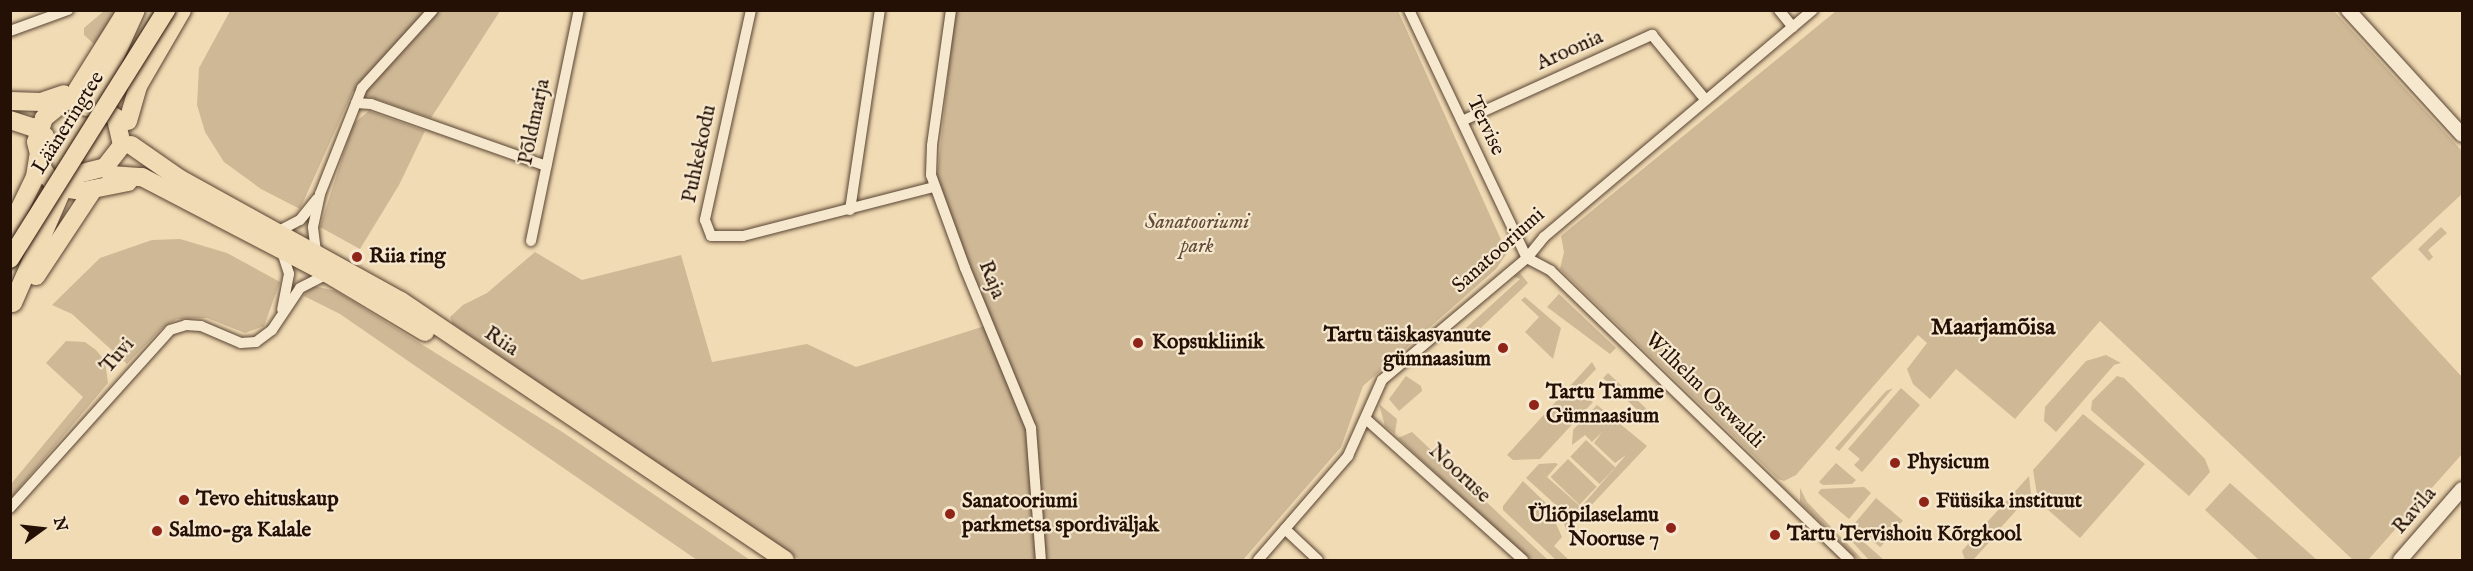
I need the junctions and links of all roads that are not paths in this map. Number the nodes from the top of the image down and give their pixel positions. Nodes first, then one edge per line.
1 (68, 10) edge
2 (127, 10) edge
3 (134, 10) edge
4 (166, 10) edge
5 (182, 10) edge
6 (433, 10) edge
7 (579, 10) edge
8 (751, 10) edge
9 (880, 10) edge
10 (951, 10) edge
11 (1422, 10) edge
12 (1779, 10) edge
13 (1813, 10) edge
14 (2351, 12) edge
15 (1411, 13) edge
16 (1793, 27) junction
17 (10, 31) edge
18 (87, 95) junction
19 (1705, 99) junction
20 (10, 102) edge
21 (356, 103) junction
22 (10, 107) edge
23 (54, 108) junction
24 (10, 120) edge
25 (128, 121) junction
26 (1462, 122) junction
27 (10, 126) edge
28 (2463, 135) edge
29 (39, 141) junction
30 (127, 148) junction
31 (546, 166) junction
32 (111, 175) junction
33 (76, 187) junction
34 (177, 187) junction
35 (934, 187) junction
36 (320, 194) junction
37 (850, 210) junction
38 (10, 229) edge
39 (278, 241) junction
40 (531, 241) dead end
41 (316, 252) junction
42 (1527, 258) junction
43 (10, 259) edge
44 (328, 274) junction
45 (12, 305) edge
46 (282, 312) junction
47 (1366, 419) junction
48 (2460, 497) edge
49 (10, 508) edge
50 (1285, 529) junction
51 (762, 561) edge
52 (785, 561) edge
53 (1041, 561) edge
54 (1257, 561) edge
55 (1318, 561) edge
56 (1523, 561) edge
57 (1849, 561) edge
58 (2400, 561) edge

1 - 17 street
2 - 18 highway
3 - 18 highway
4 - 43 highway, Lääneringtee, bridge
5 - 25 highway
6 - 21 street
7 - 31 street, Põldmarja
8 - 37 street, Puhkekodu
9 - 37 street
10 - 35 street, Raja
11 - 15 street
12 - 16 street
13 - 16 street, Sanatooriumi
14 - 28 street
15 - 26 street, Tervise
16 - 19 street, Sanatooriumi
18 - 20 highway
18 - 23 highway
18 - 25 highway
18 - 29 highway
18 - 30 highway
19 - 26 street, Aroonia
19 - 42 street, Sanatooriumi
21 - 31 street
21 - 36 street
22 - 23 highway
23 - 29 highway
24 - 29 highway
25 - 30 highway
26 - 42 street, Tervise
27 - 29 highway
29 - 33 highway
29 - 38 highway
30 - 32 highway
30 - 33 highway
30 - 34 highway, Riia
31 - 40 street, Põldmarja
32 - 33 highway
32 - 34 highway, Riia
33 - 34 highway, Riia
33 - 45 highway
33 - 45 highway
34 - 39 highway, Riia
35 - 37 street, Puhkekodu
35 - 53 street, Raja
36 - 39 street
36 - 41 street
39 - 41 highway, Riia
39 - 44 highway, Riia
39 - 46 street, Tuvi
41 - 52 highway, Riia
42 - 47 street, Sanatooriumi
42 - 57 street, Wilhelm Ostwaldi
44 - 46 street, Tuvi
44 - 51 highway, Riia
46 - 49 street, Tuvi
47 - 50 street, Sanatooriumi
47 - 56 street, Nooruse
48 - 58 street, Ravila
50 - 54 street, Sanatooriumi
50 - 55 street

